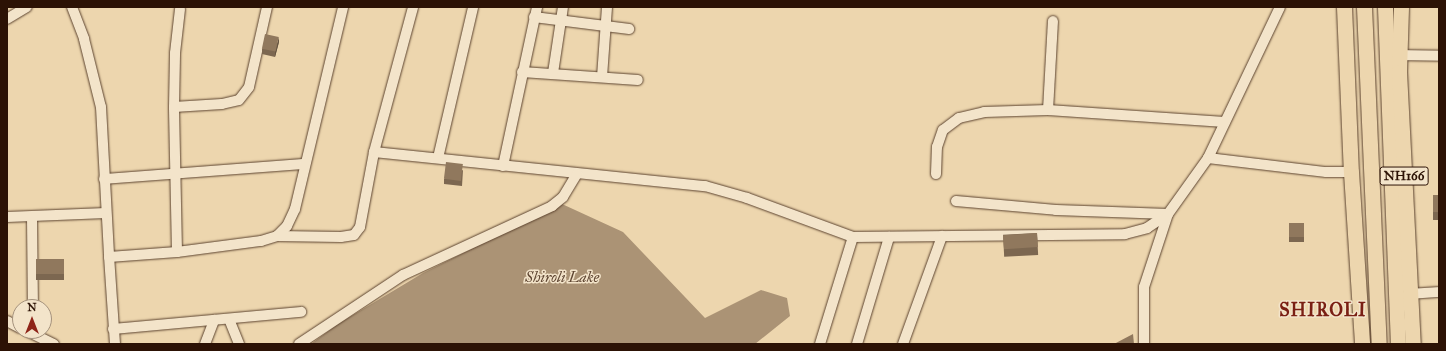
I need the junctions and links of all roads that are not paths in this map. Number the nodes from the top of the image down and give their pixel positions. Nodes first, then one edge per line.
1 (27, 7) edge
2 (72, 7) edge
3 (267, 7) edge
4 (343, 7) edge
5 (413, 7) edge
6 (473, 7) edge
7 (537, 7) edge
8 (563, 7) edge
9 (607, 7) edge
10 (1280, 7) edge
11 (1344, 7) edge
12 (1364, 7) edge
13 (1385, 7) edge
14 (1400, 7) edge
15 (180, 9) dead end
16 (534, 17) junction
17 (7, 19) edge
18 (560, 20) junction
19 (1053, 21) dead end
20 (606, 26) junction
21 (629, 29) dead end
22 (1400, 55) junction
23 (1439, 56) edge
24 (522, 72) junction
25 (553, 74) junction
26 (602, 77) junction
27 (638, 80) dead end
28 (174, 107) junction
29 (1048, 110) junction
30 (1225, 122) junction
31 (374, 152) junction
32 (438, 158) junction
33 (1208, 158) junction
34 (304, 164) junction
35 (503, 166) junction
36 (1351, 172) junction
37 (577, 174) junction
38 (936, 174) dead end
39 (175, 176) junction
40 (104, 179) junction
41 (956, 201) dead end
42 (106, 213) junction
43 (1168, 214) junction
44 (7, 217) edge
45 (32, 217) junction
46 (277, 236) junction
47 (942, 236) junction
48 (889, 237) junction
49 (853, 238) junction
50 (177, 252) junction
51 (109, 257) junction
52 (1439, 292) edge
53 (1410, 294) junction
54 (33, 299) edge
55 (301, 312) dead end
56 (229, 319) junction
57 (214, 320) junction
58 (113, 329) junction
59 (44, 339) edge
60 (54, 344) edge
61 (115, 344) edge
62 (205, 344) edge
63 (239, 344) edge
64 (299, 344) edge
65 (820, 344) edge
66 (857, 344) edge
67 (903, 344) edge
68 (1144, 344) edge
69 (1362, 344) edge
70 (1379, 344) edge
71 (1398, 344) edge
72 (1413, 344) edge

1 - 17 street
2 - 40 street
3 - 28 street
4 - 34 street
5 - 31 street
6 - 32 street
7 - 16 street
8 - 18 street
9 - 20 street
10 - 30 street
11 - 36 highway
12 - 70 highway
13 - 71 highway
14 - 22 highway, NH166
15 - 28 street
16 - 18 street
16 - 24 street
18 - 20 street
18 - 25 street
19 - 29 street
20 - 21 street
20 - 26 street
22 - 23 street
22 - 53 highway, NH166
24 - 25 street
24 - 35 street
25 - 26 street
26 - 27 street
28 - 39 street
29 - 30 street
29 - 38 street
30 - 33 street
31 - 32 street
31 - 46 street
32 - 35 street
33 - 36 street
33 - 43 street
34 - 39 street
34 - 46 street
35 - 37 street
36 - 69 highway
37 - 49 street
37 - 64 street
39 - 40 street
39 - 50 street
40 - 42 street
41 - 43 street
42 - 45 street
42 - 51 street
43 - 47 street
43 - 68 street
44 - 45 street
45 - 54 street
46 - 50 street
47 - 48 street
47 - 67 street
48 - 49 street
48 - 66 street
49 - 65 street
50 - 51 street
51 - 58 street
52 - 53 street
53 - 72 highway, NH166
55 - 56 street
56 - 57 street
56 - 63 street
57 - 58 street
57 - 62 street
58 - 61 street
59 - 60 street

